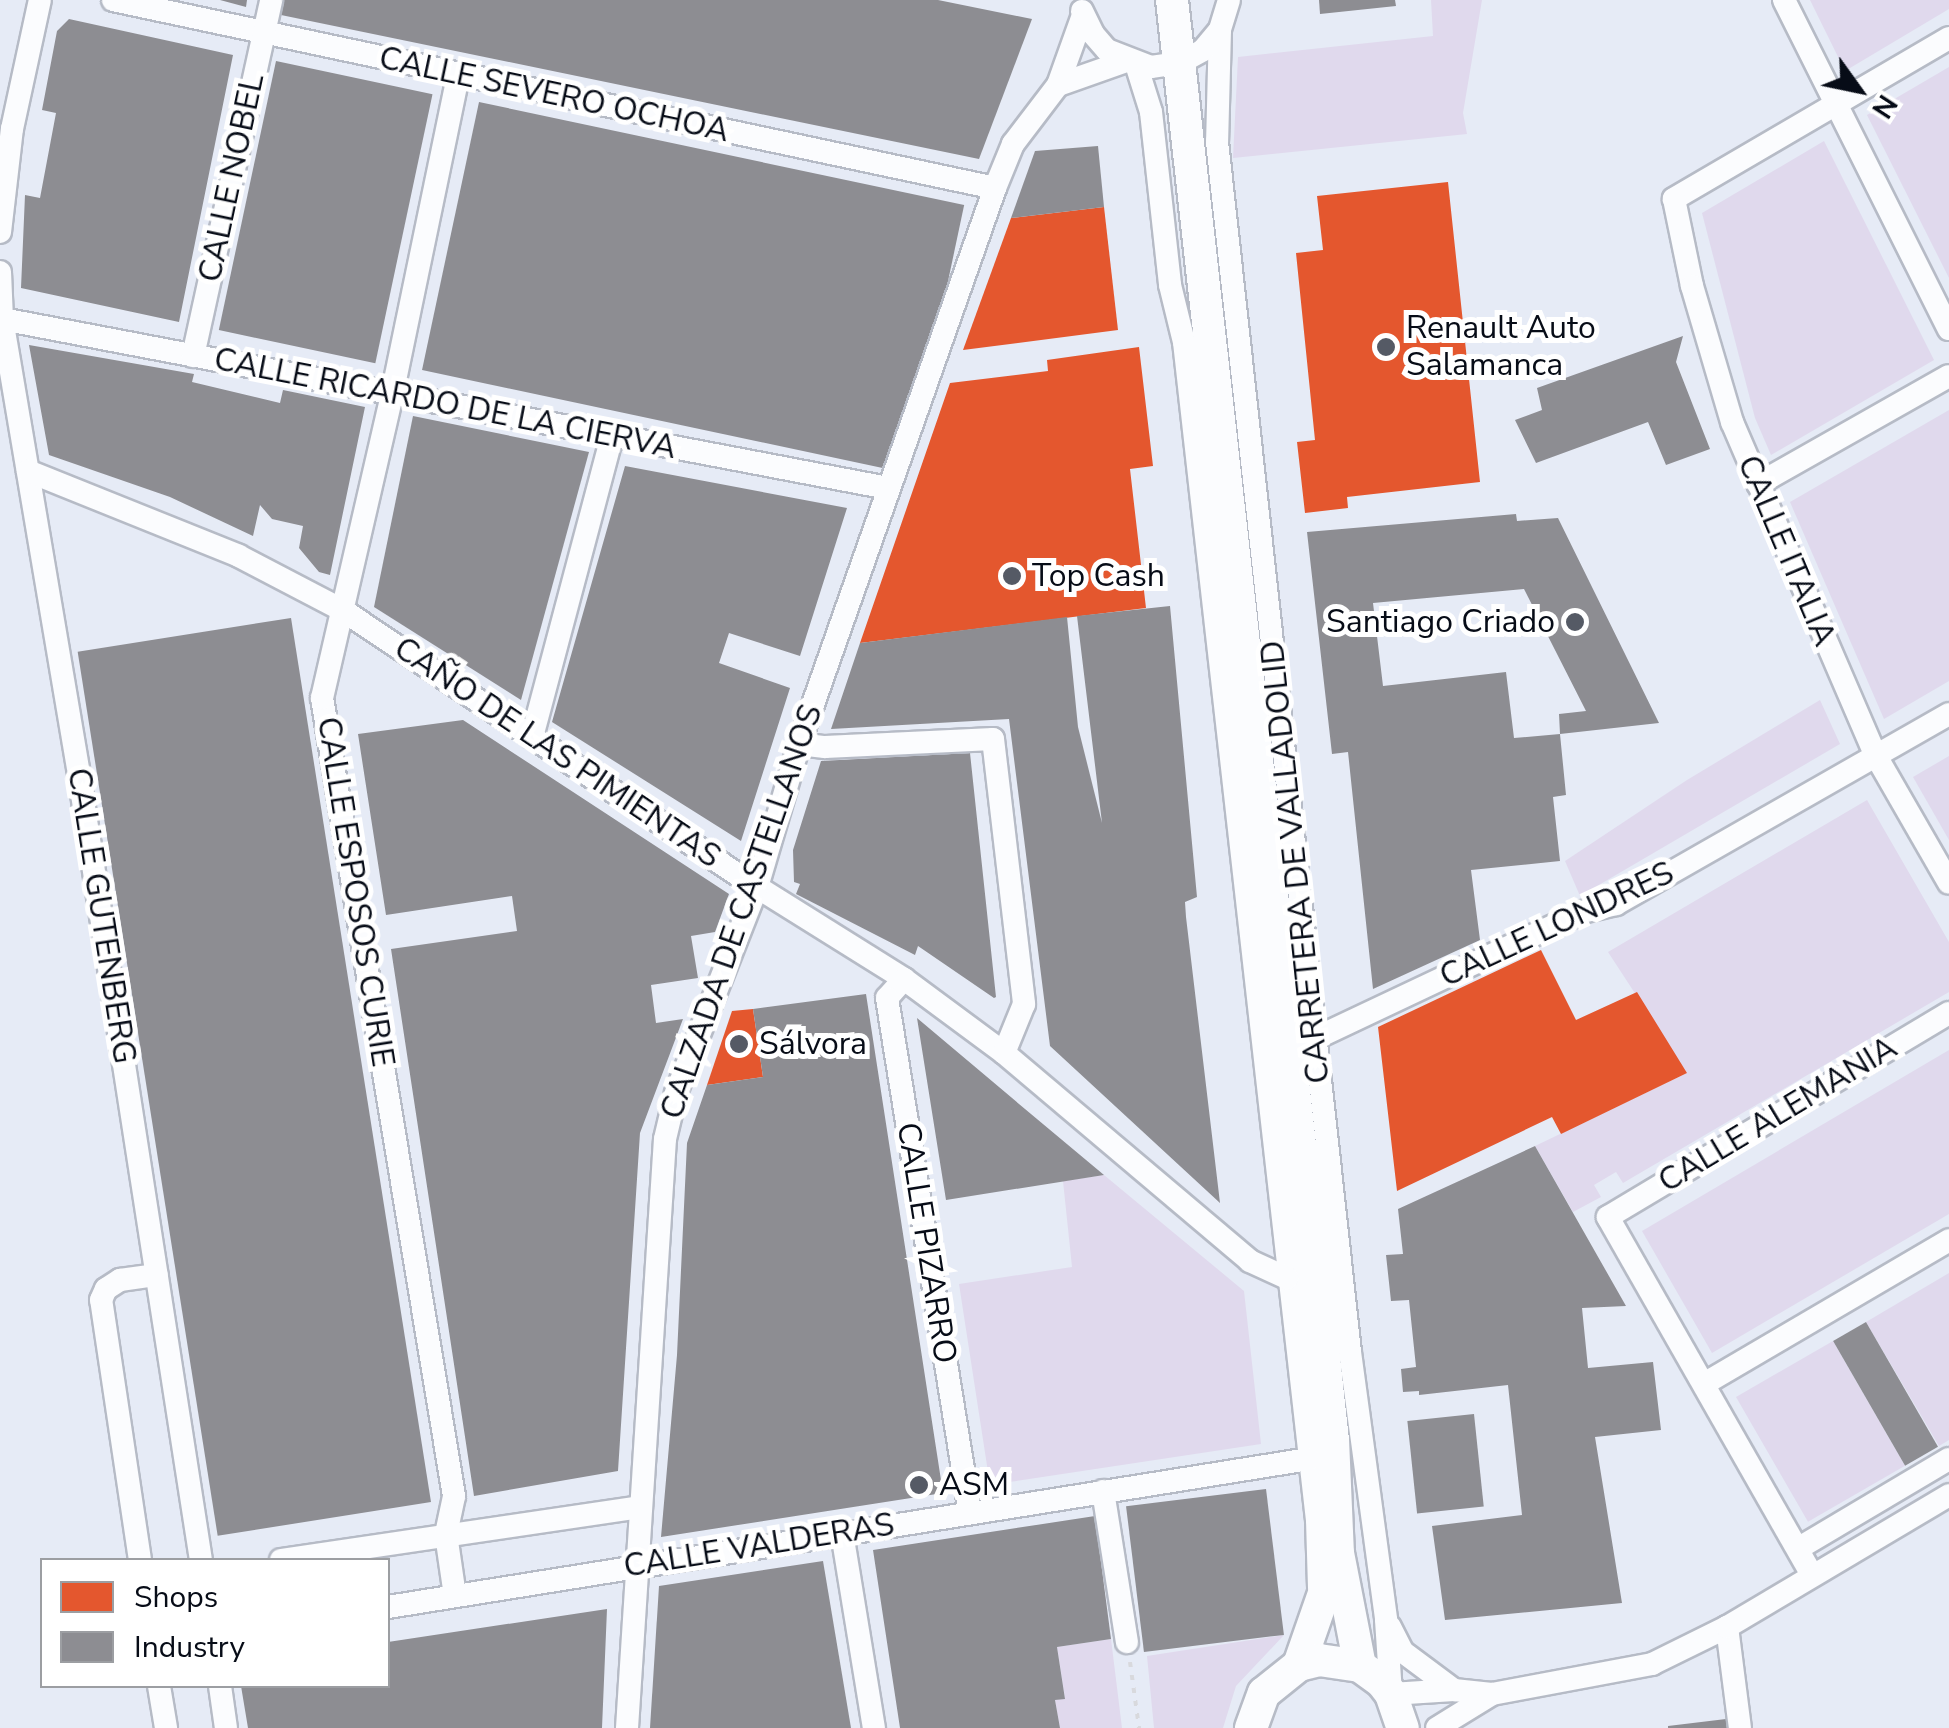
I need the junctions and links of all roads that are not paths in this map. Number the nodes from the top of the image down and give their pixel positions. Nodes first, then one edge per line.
1 (40, 0) edge
2 (114, 0) edge
3 (271, 0) edge
4 (1172, 0) edge
5 (1229, 0) edge
6 (1784, 0) edge
7 (1082, 8) edge
8 (1220, 30) junction
9 (264, 33) junction
10 (1949, 38) edge
11 (1131, 63) junction
12 (1180, 63) junction
13 (458, 75) junction
14 (1058, 85) junction
15 (1834, 104) junction
16 (996, 188) junction
17 (0, 232) edge
18 (0, 272) edge
19 (2, 319) junction
20 (1949, 328) edge
21 (193, 356) junction
22 (1949, 376) edge
23 (393, 390) junction
24 (612, 437) junction
25 (28, 471) junction
26 (1758, 484) junction
27 (888, 488) junction
28 (344, 611) junction
29 (1949, 714) edge
30 (532, 737) junction
31 (799, 744) junction
32 (1876, 756) junction
33 (1949, 883) edge
34 (757, 887) junction
35 (904, 978) junction
36 (1949, 1013) edge
37 (1316, 1038) junction
38 (1004, 1053) junction
39 (1949, 1240) edge
40 (157, 1275) junction
41 (1287, 1278) junction
42 (1704, 1384) junction
43 (1309, 1459) junction
44 (1949, 1459) edge
45 (1103, 1492) junction
46 (1949, 1495) edge
47 (639, 1507) junction
48 (970, 1513) junction
49 (842, 1533) junction
50 (446, 1534) junction
51 (1799, 1548) junction
52 (1338, 1553) junction
53 (140, 1558) edge
54 (201, 1558) edge
55 (295, 1558) edge
56 (637, 1564) junction
57 (1812, 1575) junction
58 (455, 1596) junction
59 (390, 1607) edge
60 (1319, 1609) junction
61 (1386, 1620) junction
62 (1727, 1627) junction
63 (1127, 1642) road end
64 (1299, 1665) junction
65 (1360, 1666) junction
66 (160, 1688) edge
67 (220, 1688) edge
68 (1454, 1690) junction
69 (1391, 1693) junction
70 (1492, 1694) junction
71 (166, 1728) edge
72 (226, 1728) edge
73 (628, 1728) edge
74 (874, 1728) edge
75 (1251, 1728) edge
76 (1404, 1728) edge
77 (1437, 1728) edge
78 (1740, 1728) edge

1 - 17 street
2 - 9 street, CALLE SEVERO OCHOA
3 - 9 street, CALLE NOBEL
4 - 12 highway, CARRETERA DE VALLADOLID
5 - 8 street, CARRETERA DE VALLADOLID
6 - 15 street
7 - 11 street, CARRETERA DE VALLADOLID
7 - 14 street, CALZADA DE CASTELLANOS
8 - 12 street
8 - 37 street, CARRETERA DE VALLADOLID
9 - 13 street, CALLE SEVERO OCHOA
9 - 21 street, CALLE NOBEL
10 - 15 street
11 - 12 street
11 - 14 street
11 - 41 street, CARRETERA DE VALLADOLID
12 - 52 highway, CARRETERA DE VALLADOLID
13 - 16 street, CALLE SEVERO OCHOA
13 - 23 street, CALLE ESPOSOS CURIE
14 - 16 street, CALZADA DE CASTELLANOS
15 - 20 street
15 - 26 street, CALLE ITALIA
16 - 27 street, CALZADA DE CASTELLANOS
18 - 19 street, CALLE GUTENBERG
19 - 21 street, CALLE RICARDO DE LA CIERVA
19 - 25 street, CALLE GUTENBERG
21 - 23 street, CALLE RICARDO DE LA CIERVA
22 - 26 street
23 - 24 street, CALLE RICARDO DE LA CIERVA
23 - 28 street, CALLE ESPOSOS CURIE
24 - 27 street, CALLE RICARDO DE LA CIERVA
24 - 30 street
25 - 28 street, CAÑO DE LAS PIMIENTAS
25 - 40 street, CALLE GUTENBERG
26 - 32 street, CALLE ITALIA
27 - 31 street, CALZADA DE CASTELLANOS
28 - 30 street, CAÑO DE LAS PIMIENTAS
28 - 50 street, CALLE ESPOSOS CURIE
29 - 32 street, CALLE LONDRES
30 - 34 street, CAÑO DE LAS PIMIENTAS
31 - 34 street, CALZADA DE CASTELLANOS
31 - 38 street
32 - 33 street, CALLE ITALIA
32 - 37 street, CALLE LONDRES
34 - 35 street, CAÑO DE LAS PIMIENTAS
34 - 47 street, CALZADA DE CASTELLANOS
35 - 38 street, CAÑO DE LAS PIMIENTAS
35 - 48 street, CALLE PIZARRO
36 - 42 street, CALLE ALEMANIA
37 - 61 street, CARRETERA DE VALLADOLID
38 - 41 street, CAÑO DE LAS PIMIENTAS
39 - 42 street
40 - 53 street
40 - 54 street, CALLE GUTENBERG
41 - 43 street, CARRETERA DE VALLADOLID
42 - 51 street
43 - 45 street, CALLE VALDERAS
43 - 60 street, CARRETERA DE VALLADOLID
44 - 51 street
45 - 48 street, CALLE VALDERAS
45 - 63 street
46 - 57 street
47 - 50 street, CALLE VALDERAS
47 - 56 street, CALZADA DE CASTELLANOS
48 - 49 street, CALLE VALDERAS
49 - 56 street, CALLE VALDERAS
49 - 74 street
50 - 55 street, CALLE VALDERAS
50 - 58 street, CALLE ESPOSOS CURIE
51 - 57 street
52 - 60 highway, CARRETERA DE VALLADOLID
52 - 65 highway, CARRETERA DE VALLADOLID
56 - 58 street, CALLE VALDERAS
56 - 73 street, CALZADA DE CASTELLANOS
57 - 62 street
58 - 59 street, CALLE VALDERAS
60 - 64 highway, CARRETERA DE VALLADOLID
61 - 68 street
61 - 69 street, CARRETERA DE VALLADOLID
62 - 70 street
62 - 78 street
64 - 65 highway
64 - 75 highway
65 - 69 highway
66 - 71 street
67 - 72 street
68 - 69 street
68 - 70 street
69 - 76 highway
70 - 77 street

